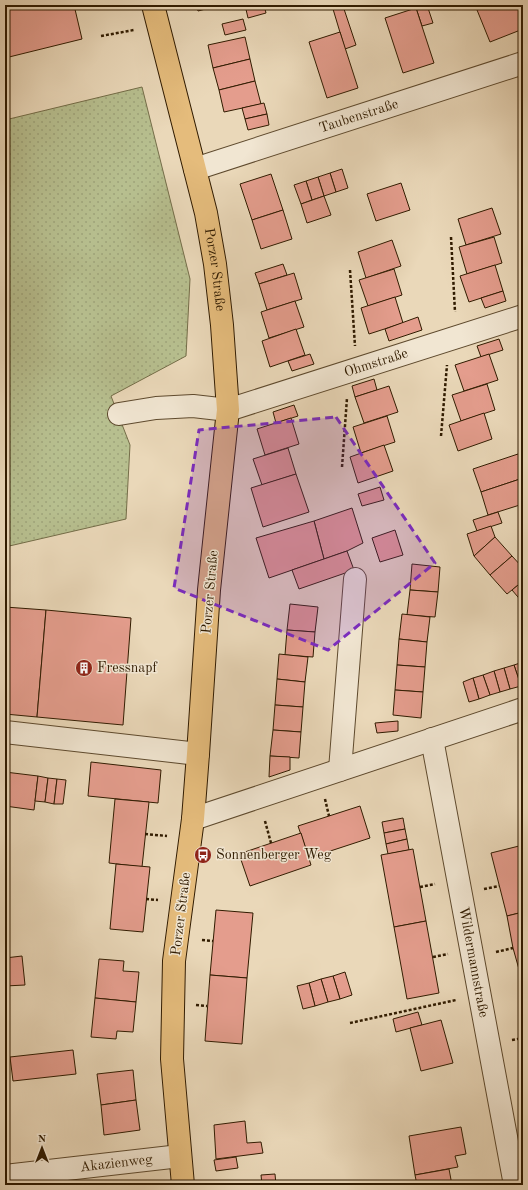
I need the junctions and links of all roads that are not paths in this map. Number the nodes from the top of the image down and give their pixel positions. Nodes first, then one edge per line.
1 (153, 5) edge
2 (523, 63) edge
3 (195, 169) junction
4 (523, 316) edge
5 (228, 410) junction
6 (119, 414) dead end
7 (355, 579) dead end
8 (523, 709) edge
9 (5, 732) edge
10 (432, 739) junction
11 (198, 754) junction
12 (340, 770) junction
13 (192, 819) junction
14 (180, 1156) junction
15 (5, 1176) edge
16 (183, 1185) edge
17 (515, 1185) edge

1 - 3 main road, Porzer Straße
2 - 3 street, Taubenstraße
3 - 5 main road, Porzer Straße
4 - 5 street, Ohmstraße
5 - 6 street
5 - 11 main road, Porzer Straße
7 - 12 street
8 - 10 street
9 - 11 street
10 - 12 street
10 - 17 street, Wildermannstraße
11 - 13 main road, Porzer Straße
12 - 13 street
13 - 14 main road, Porzer Straße
14 - 15 street, Akazienweg
14 - 16 main road, Porzer Straße

